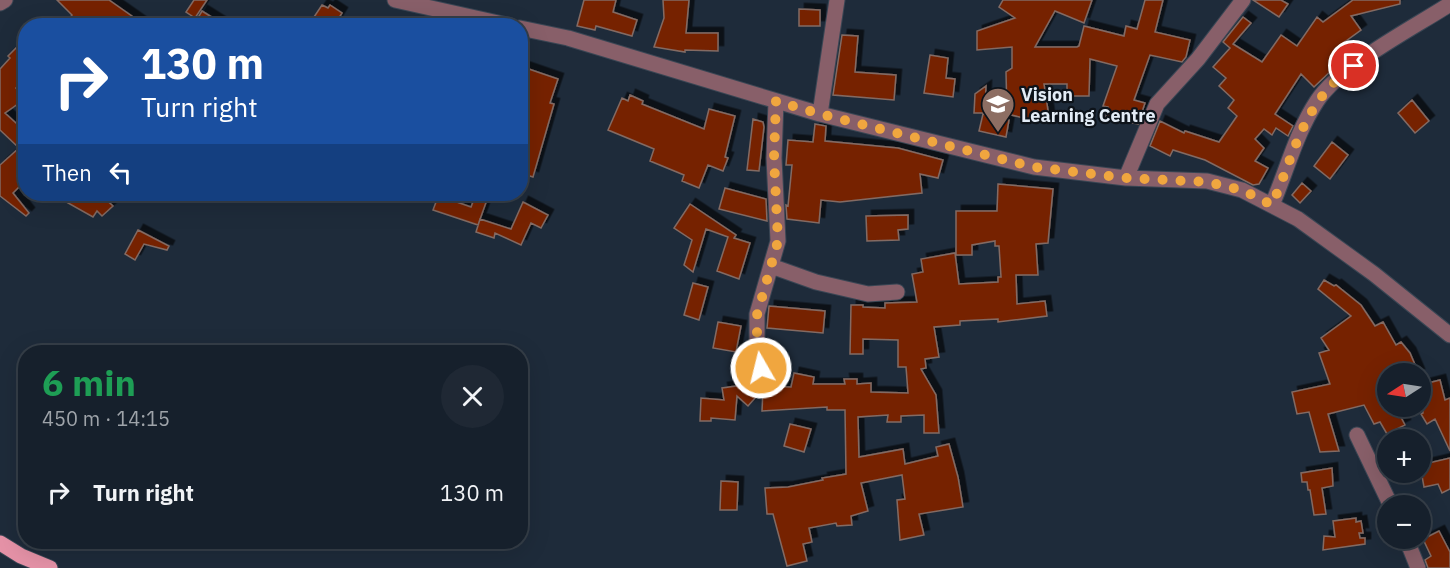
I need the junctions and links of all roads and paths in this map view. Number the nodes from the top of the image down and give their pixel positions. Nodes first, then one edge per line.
1 (5, 0) edge
2 (395, 0) edge
3 (837, 0) edge
4 (1243, 0) edge
5 (0, 3) edge
6 (1450, 4) edge
7 (475, 18) edge
8 (528, 29) edge
9 (776, 101) junction
10 (820, 114) junction
11 (1126, 178) junction
12 (1272, 205) junction
13 (771, 266) junction
14 (897, 292) dead end
15 (1450, 336) edge
16 (761, 368) dead end
17 (1357, 435) dead end
18 (1386, 495) edge
19 (0, 543) edge
20 (1410, 549) edge
21 (50, 568) edge
22 (1418, 568) edge

1 - 5 street
2 - 7 street
3 - 10 street
4 - 11 street
6 - 12 street
8 - 9 street
9 - 10 street
9 - 13 street
10 - 11 street
11 - 12 street
12 - 15 street
13 - 14 street
13 - 16 street
17 - 18 street
19 - 21 main road
20 - 22 street

